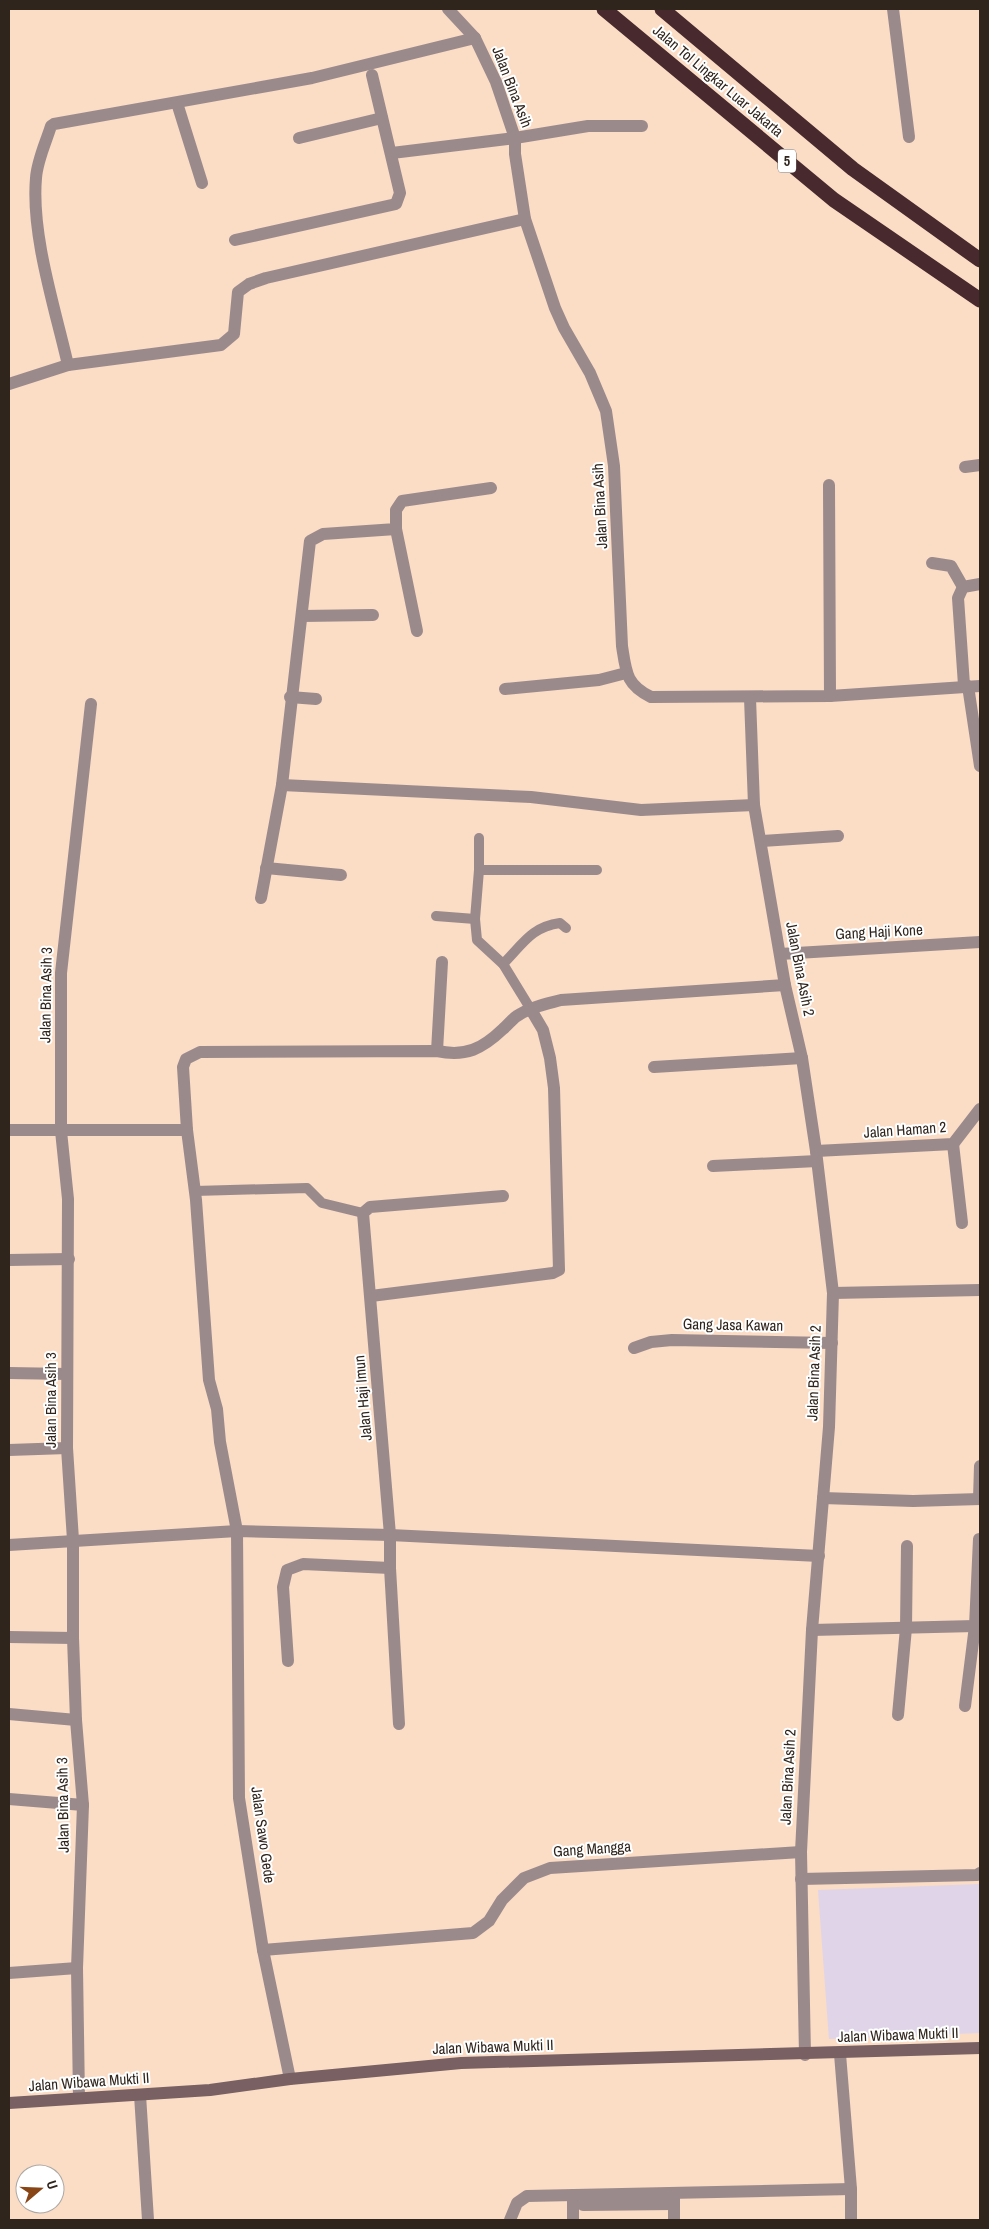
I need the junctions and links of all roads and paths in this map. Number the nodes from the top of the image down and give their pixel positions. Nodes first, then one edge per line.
1 (448, 9) edge
2 (604, 9) edge
3 (662, 9) edge
4 (894, 9) edge
5 (475, 38) junction
6 (372, 74) dead end
7 (178, 103) junction
8 (382, 118) junction
9 (642, 126) dead end
10 (909, 137) dead end
11 (299, 138) dead end
12 (515, 138) junction
13 (392, 154) junction
14 (202, 183) dead end
15 (525, 219) junction
16 (235, 240) dead end
17 (980, 260) edge
18 (980, 300) edge
19 (68, 365) junction
20 (9, 384) edge
21 (980, 466) edge
22 (965, 467) dead end
23 (829, 484) dead end
24 (491, 488) dead end
25 (396, 529) junction
26 (932, 563) dead end
27 (980, 584) edge
28 (963, 587) junction
29 (373, 615) dead end
30 (302, 616) junction
31 (417, 630) dead end
32 (626, 673) junction
33 (970, 686) edge
34 (505, 689) dead end
35 (830, 696) junction
36 (290, 697) junction
37 (750, 698) junction
38 (316, 699) dead end
39 (90, 704) dead end
40 (980, 766) edge
41 (282, 785) junction
42 (754, 805) junction
43 (838, 836) dead end
44 (479, 838) dead end
45 (762, 841) junction
46 (266, 868) junction
47 (479, 870) junction
48 (597, 870) dead end
49 (341, 875) dead end
50 (261, 898) dead end
51 (436, 916) dead end
52 (475, 919) junction
53 (566, 928) dead end
54 (980, 942) edge
55 (780, 954) junction
56 (442, 962) dead end
57 (503, 964) junction
58 (785, 985) junction
59 (530, 1008) junction
60 (437, 1052) junction
61 (802, 1058) junction
62 (654, 1066) dead end
63 (980, 1109) edge
64 (9, 1130) edge
65 (187, 1130) junction
66 (61, 1131) junction
67 (953, 1144) junction
68 (817, 1156) junction
69 (713, 1166) dead end
70 (195, 1191) junction
71 (503, 1196) dead end
72 (363, 1213) junction
73 (962, 1223) dead end
74 (69, 1259) junction
75 (9, 1260) edge
76 (980, 1290) edge
77 (833, 1293) junction
78 (371, 1296) junction
79 (832, 1344) junction
80 (634, 1348) dead end
81 (9, 1374) edge
82 (67, 1374) junction
83 (67, 1448) junction
84 (9, 1450) edge
85 (980, 1466) edge
86 (823, 1498) junction
87 (980, 1499) edge
88 (237, 1532) junction
89 (390, 1535) junction
90 (979, 1539) dead end
91 (73, 1540) junction
92 (9, 1545) edge
93 (907, 1546) dead end
94 (819, 1556) junction
95 (390, 1568) junction
96 (975, 1626) junction
97 (906, 1628) junction
98 (812, 1630) junction
99 (9, 1637) edge
100 (73, 1638) junction
101 (288, 1661) dead end
102 (965, 1706) dead end
103 (9, 1714) edge
104 (898, 1715) dead end
105 (76, 1720) junction
106 (398, 1724) dead end
107 (9, 1799) edge
108 (83, 1805) junction
109 (801, 1852) junction
110 (980, 1873) edge
111 (802, 1879) junction
112 (263, 1950) junction
113 (77, 1968) junction
114 (9, 1973) edge
115 (980, 2048) edge
116 (840, 2054) junction
117 (805, 2055) junction
118 (290, 2078) junction
119 (140, 2095) junction
120 (79, 2098) junction
121 (9, 2103) edge
122 (851, 2189) junction
123 (573, 2195) junction
124 (674, 2199) junction
125 (583, 2205) dead end
126 (148, 2220) edge
127 (510, 2220) edge
128 (573, 2220) edge
129 (674, 2220) edge
130 (851, 2220) edge

1 - 5 street, Jalan Bina Asih
2 - 18 highway, Jalan Tol Lingkar Luar Jakarta / 5
3 - 17 highway, Jalan Tol Lingkar Luar Jakarta / 5
4 - 10 street
5 - 7 street
5 - 12 street, Jalan Bina Asih
6 - 8 street
7 - 14 street
7 - 19 street
8 - 11 street
8 - 13 street
9 - 12 street
12 - 13 street
12 - 15 street, Jalan Bina Asih
13 - 16 street
15 - 19 street
15 - 32 street, Jalan Bina Asih
19 - 20 street
21 - 22 street
23 - 35 street
24 - 25 street
25 - 30 street
25 - 31 street
26 - 28 street
27 - 28 street
28 - 33 street
29 - 30 street
30 - 36 street
32 - 34 street
32 - 37 street
33 - 35 street
33 - 40 street
35 - 37 street
36 - 38 street
36 - 41 street
37 - 42 street, Jalan Bina Asih 2
39 - 66 street, Jalan Bina Asih 3
41 - 42 street
41 - 46 street
42 - 45 street, Jalan Bina Asih 2
43 - 45 street
44 - 47 lane
45 - 55 street, Jalan Bina Asih 2
46 - 49 street
46 - 50 street
47 - 48 lane
47 - 52 lane
51 - 52 lane
52 - 57 lane
53 - 57 lane
54 - 55 street, Gang Haji Kone
55 - 58 street, Jalan Bina Asih 2
56 - 60 street
57 - 59 lane
58 - 59 street, Jalan Sawo Gede
58 - 61 street, Jalan Bina Asih 2
59 - 60 street, Jalan Sawo Gede
59 - 78 street
60 - 65 street, Jalan Sawo Gede
61 - 62 street
61 - 68 street, Jalan Bina Asih 2
63 - 67 street, Jalan Haman 2
64 - 66 street
65 - 66 street
65 - 70 street, Jalan Sawo Gede
66 - 74 street, Jalan Bina Asih 3
67 - 68 street, Jalan Haman 2
67 - 73 street
68 - 69 street, Jalan Haman 2
68 - 77 street, Jalan Bina Asih 2
70 - 72 lane
70 - 88 street, Jalan Sawo Gede
71 - 72 street
72 - 78 street, Jalan Haji Imun
74 - 75 street
74 - 82 street, Jalan Bina Asih 3
76 - 77 street
77 - 79 street, Jalan Bina Asih 2
78 - 89 street, Jalan Haji Imun
79 - 80 street, Gang Jasa Kawan
79 - 86 street, Jalan Bina Asih 2
81 - 82 street
82 - 83 street, Jalan Bina Asih 3
83 - 84 street
83 - 91 street, Jalan Bina Asih 3
85 - 87 street
86 - 87 street
86 - 94 street, Jalan Bina Asih 2
88 - 89 street
88 - 91 street
88 - 112 street, Jalan Sawo Gede
89 - 94 street
89 - 95 street, Jalan Haji Imun
90 - 96 street
91 - 92 street
91 - 100 street, Jalan Bina Asih 3
93 - 97 street
94 - 98 street, Jalan Bina Asih 2
95 - 101 street
95 - 106 street, Jalan Haji Imun
96 - 97 street
96 - 102 street
97 - 98 street
97 - 104 street
98 - 109 street, Jalan Bina Asih 2
99 - 100 street
100 - 105 street, Jalan Bina Asih 3
103 - 105 street
105 - 108 street, Jalan Bina Asih 3
107 - 108 street
108 - 113 street, Jalan Bina Asih 3
109 - 111 street, Jalan Bina Asih 2
109 - 112 street, Gang Mangga
110 - 111 street
111 - 117 street, Jalan Bina Asih 2
112 - 118 street, Jalan Sawo Gede
113 - 114 street
113 - 120 street, Jalan Bina Asih 3
115 - 116 main road, Jalan Wibawa Mukti II
116 - 117 main road, Jalan Wibawa Mukti II
116 - 122 street
117 - 118 main road, Jalan Wibawa Mukti II
118 - 119 main road, Jalan Wibawa Mukti II
119 - 120 main road, Jalan Wibawa Mukti II
119 - 126 street
120 - 121 main road, Jalan Wibawa Mukti II
122 - 124 street
122 - 130 street
123 - 124 street
123 - 127 street
123 - 128 street
124 - 125 street
124 - 129 street

